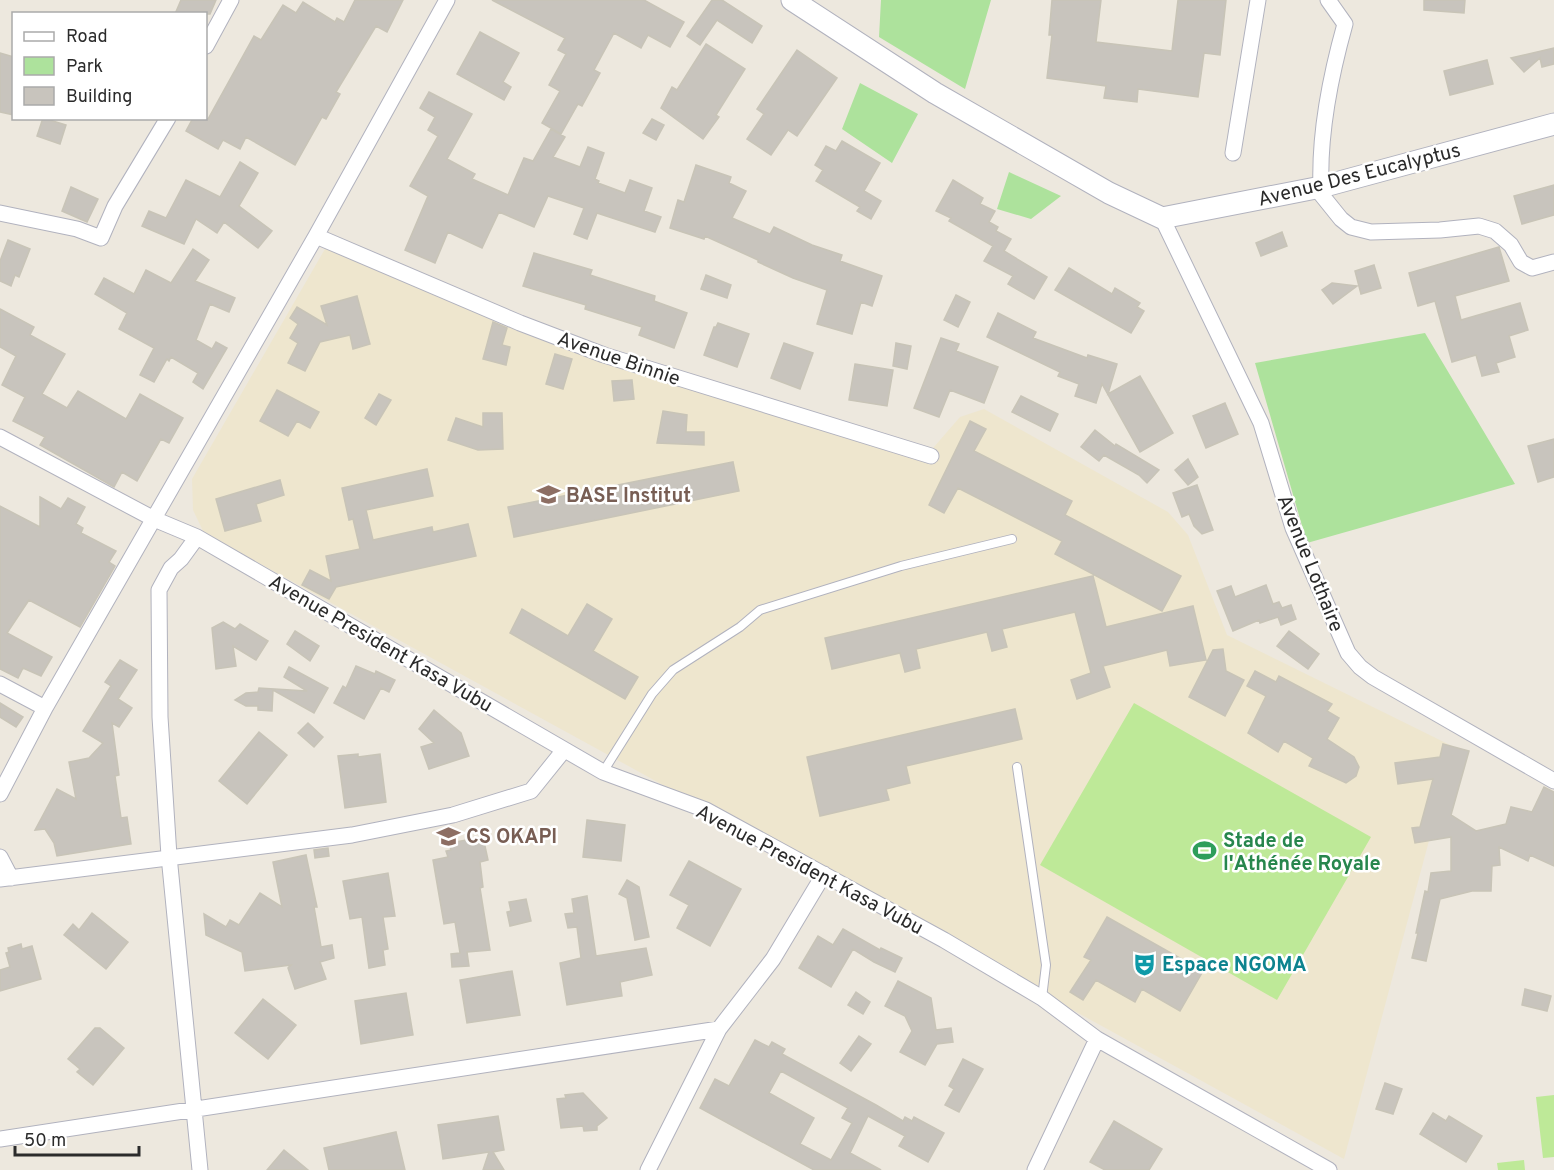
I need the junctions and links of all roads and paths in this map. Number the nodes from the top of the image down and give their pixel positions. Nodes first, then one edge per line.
1 (231, 0) edge
2 (447, 0) edge
3 (792, 0) edge
4 (1258, 0) edge
5 (1328, 0) edge
6 (207, 44) edge
7 (167, 120) edge
8 (1554, 124) edge
9 (1233, 153) dead end
10 (1319, 188) junction
11 (0, 213) edge
12 (1162, 218) junction
13 (316, 236) junction
14 (1554, 262) edge
15 (1, 440) edge
16 (931, 456) dead end
17 (154, 519) junction
18 (197, 537) junction
19 (1012, 539) dead end
20 (0, 684) edge
21 (45, 708) junction
22 (564, 750) junction
23 (1017, 767) dead end
24 (603, 772) junction
25 (1554, 781) edge
26 (0, 794) edge
27 (169, 856) junction
28 (0, 857) edge
29 (824, 874) junction
30 (6, 879) edge
31 (1042, 998) junction
32 (719, 1029) junction
33 (1097, 1039) junction
34 (194, 1109) junction
35 (0, 1139) edge
36 (1324, 1169) edge
37 (200, 1170) edge
38 (648, 1170) edge
39 (1035, 1170) edge

1 - 6 street
2 - 13 street
3 - 12 street
4 - 9 street
5 - 10 street
7 - 11 street
8 - 10 street, Avenue Des Eucalyptus
10 - 12 street, Avenue Des Eucalyptus
10 - 14 street
12 - 25 street, Avenue Lothaire
13 - 16 street, Avenue Binnie
13 - 17 street
15 - 17 street, Avenue President Kasa Vubu
17 - 18 street, Avenue President Kasa Vubu
17 - 21 street
18 - 22 street, Avenue President Kasa Vubu
18 - 27 street
19 - 24 lane
20 - 21 street
21 - 26 street
22 - 24 street, Avenue President Kasa Vubu
22 - 27 street
23 - 31 lane
24 - 29 street, Avenue President Kasa Vubu
27 - 30 street
27 - 34 street
28 - 30 street
29 - 31 street, Avenue President Kasa Vubu
29 - 32 street
31 - 33 street, Avenue President Kasa Vubu
32 - 34 street
32 - 38 street
33 - 36 street, Avenue President Kasa Vubu
33 - 39 street
34 - 35 street
34 - 37 street

